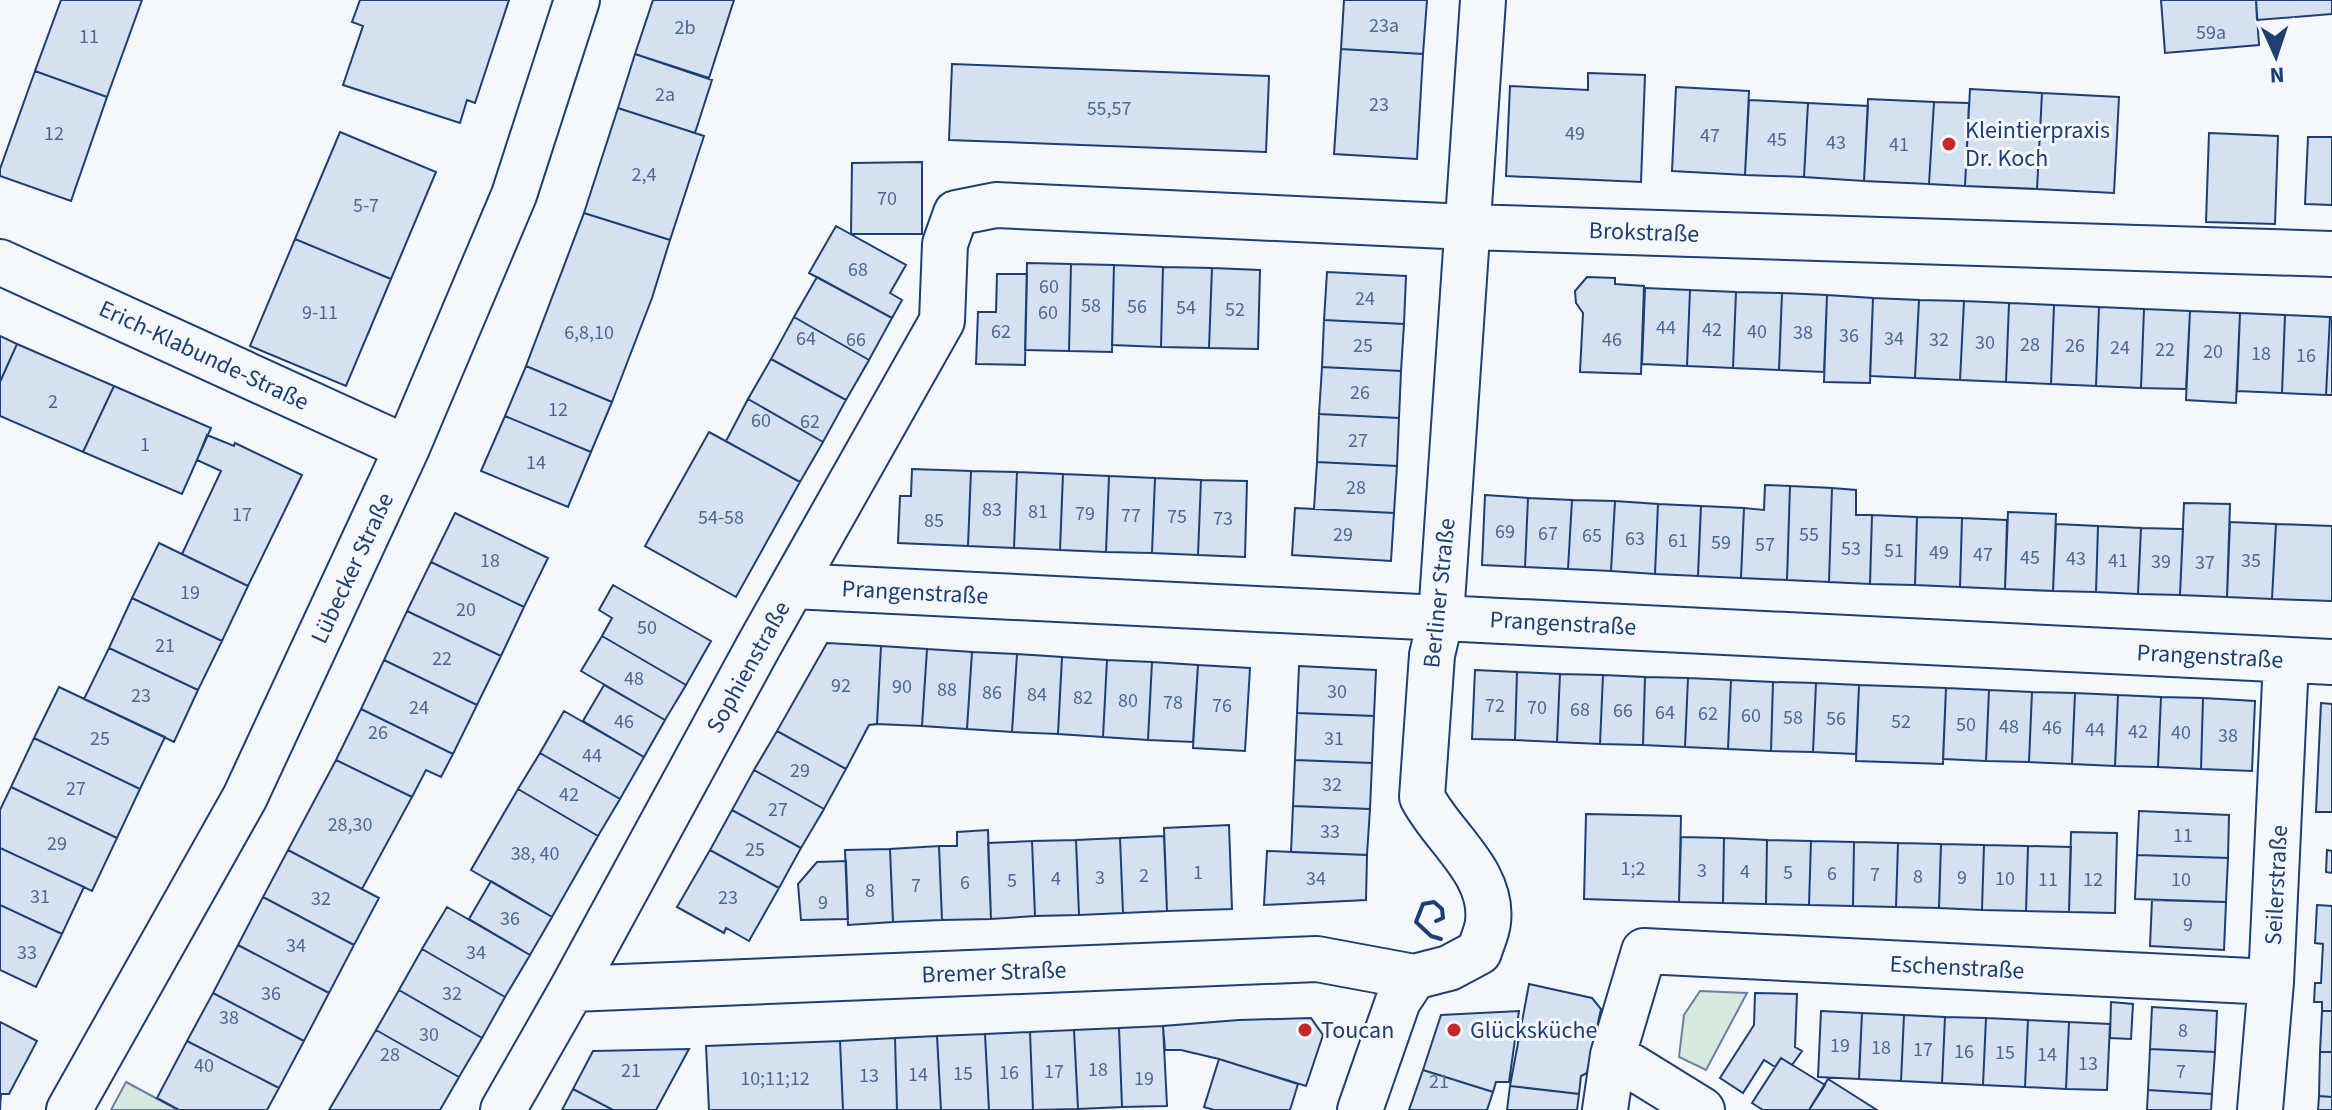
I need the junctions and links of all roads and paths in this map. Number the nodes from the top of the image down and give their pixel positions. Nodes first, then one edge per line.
1 (577, 0) edge
2 (1483, 0) edge
3 (956, 213) joint
4 (1467, 227) junction
5 (2332, 254) edge
6 (0, 262) edge
7 (407, 448) junction
8 (793, 586) junction
9 (1441, 617) junction
10 (2286, 660) junction
11 (2332, 662) edge
12 (1414, 977) junction
13 (2271, 982) junction
14 (572, 989) junction
15 (1613, 1055) junction
16 (69, 1110) edge
17 (503, 1110) edge
18 (1360, 1110) edge
19 (1605, 1110) edge
20 (1702, 1110) edge
21 (2260, 1110) edge

1 - 7 street, Lübecker Straße
2 - 4 street, Berliner Straße
3 - 4 street, Brokstraße
3 - 8 street, Sophienstraße
4 - 5 street, Brokstraße
4 - 9 street, Berliner Straße
6 - 7 street, Erich-Klabunde-Straße
7 - 16 street, Lübecker Straße
8 - 9 street, Prangenstraße
8 - 14 street, Sophienstraße
9 - 10 street, Prangenstraße
9 - 12 street, Berliner Straße
10 - 11 street, Prangenstraße
10 - 13 street, Seilerstraße
12 - 14 street, Bremer Straße
12 - 18 street
13 - 15 street, Eschenstraße
13 - 21 street, Seilerstraße
14 - 17 street, Sophienstraße
15 - 19 street
15 - 20 street

